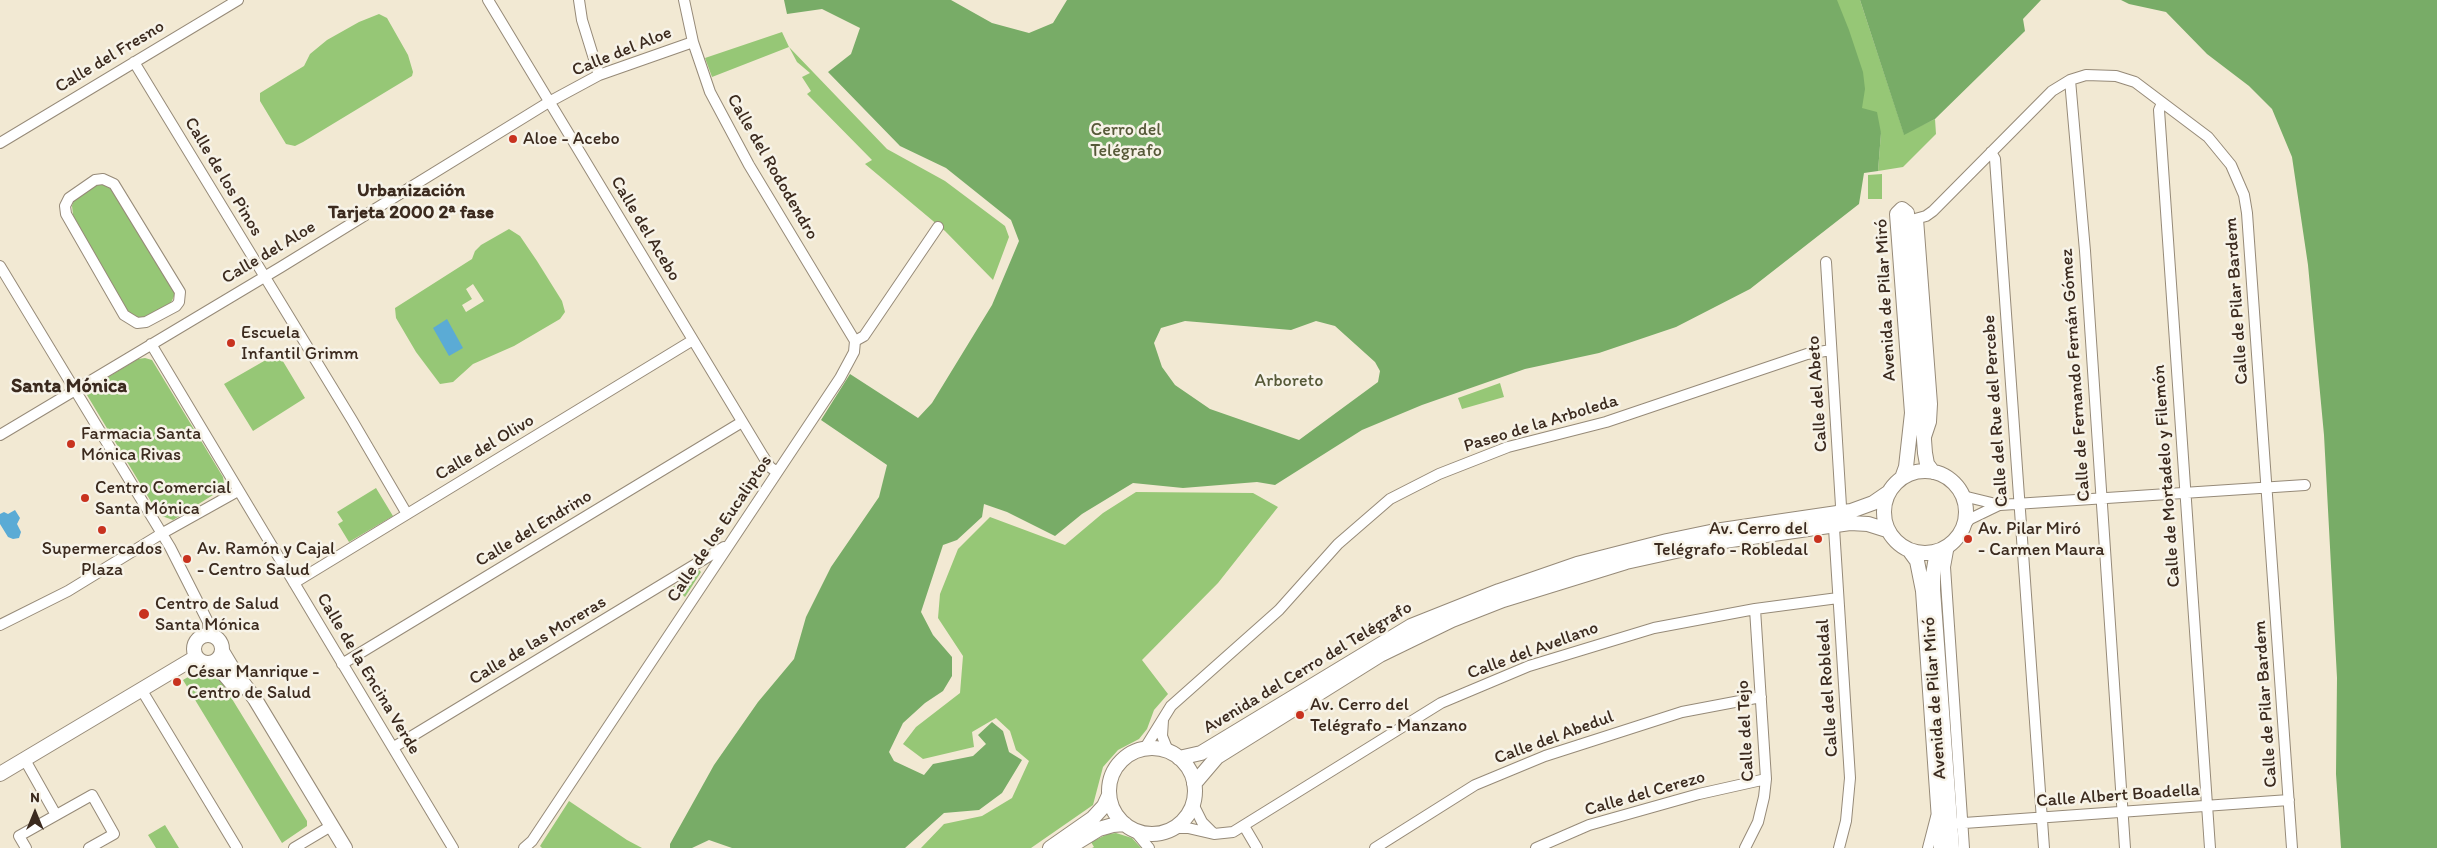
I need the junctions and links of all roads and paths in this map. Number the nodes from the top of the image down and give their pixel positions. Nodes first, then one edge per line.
1 (238, 0) edge
2 (488, 0) edge
3 (579, 0) edge
4 (684, 0) edge
5 (693, 42) junction
6 (134, 62) junction
7 (599, 75) junction
8 (2070, 80) junction
9 (549, 102) junction
10 (2162, 103) junction
11 (0, 143) edge
12 (1991, 152) junction
13 (76, 192) joint
14 (1913, 220) junction
15 (938, 227) dead end
16 (1826, 262) dead end
17 (0, 266) edge
18 (264, 277) junction
19 (693, 340) junction
20 (855, 341) junction
21 (151, 344) junction
22 (1831, 350) junction
23 (75, 390) junction
24 (742, 422) junction
25 (0, 435) edge
26 (777, 472) junction
27 (1934, 472) junction
28 (1902, 478) junction
29 (2305, 485) dead end
30 (2267, 487) junction
31 (238, 490) junction
32 (1889, 492) junction
33 (2184, 492) junction
34 (1963, 496) junction
35 (2100, 498) junction
36 (2018, 504) junction
37 (2000, 505) junction
38 (407, 514) junction
39 (1838, 518) junction
40 (1963, 527) junction
41 (1887, 530) junction
42 (161, 534) junction
43 (727, 545) junction
44 (1943, 548) junction
45 (1909, 550) junction
46 (698, 562) junction
47 (710, 570) junction
48 (294, 583) junction
49 (1838, 598) junction
50 (1755, 609) junction
51 (0, 625) edge
52 (209, 635) junction
53 (222, 651) junction
54 (196, 658) junction
55 (211, 663) junction
56 (342, 664) junction
57 (141, 689) junction
58 (1761, 697) junction
59 (1165, 714) junction
60 (394, 748) junction
61 (1144, 748) junction
62 (1173, 754) junction
63 (25, 760) junction
64 (0, 774) edge
65 (1766, 779) junction
66 (1194, 784) junction
67 (1109, 794) junction
68 (2289, 800) junction
69 (1193, 804) junction
70 (1939, 804) junction
71 (2206, 806) junction
72 (2122, 812) junction
73 (56, 815) junction
74 (2042, 817) junction
75 (1956, 824) junction
76 (1244, 826) junction
77 (1130, 827) junction
78 (328, 828) junction
79 (1174, 828) junction
80 (1214, 834) junction
81 (451, 844) edge
82 (26, 848) edge
83 (89, 848) edge
84 (237, 848) edge
85 (294, 848) edge
86 (336, 848) edge
87 (345, 848) edge
88 (459, 848) edge
89 (524, 848) edge
90 (1050, 848) edge
91 (1068, 848) edge
92 (1150, 848) edge
93 (1257, 848) edge
94 (1375, 848) edge
95 (1536, 848) edge
96 (1745, 848) edge
97 (1839, 848) edge
98 (1928, 848) edge
99 (1941, 848) edge
100 (1952, 848) edge
101 (1964, 848) edge
102 (2044, 848) edge
103 (2125, 848) edge
104 (2210, 848) edge
105 (2292, 848) edge

1 - 6 street, Calle del Fresno
2 - 9 street, Calle del Acebo
3 - 7 street
4 - 5 street, Calle del Rododendro
5 - 7 street, Calle del Aloe
5 - 20 street, Calle del Rododendro
6 - 11 street, Calle del Fresno
6 - 18 street, Calle de los Pinos
7 - 9 street, Calle del Aloe
8 - 10 street, Calle de Pilar Bardem
8 - 12 street, Calle de Pilar Bardem
8 - 35 street, Calle de Fernando Fernán Gómez
9 - 18 street, Calle del Aloe
9 - 19 street, Calle del Acebo
10 - 30 street, Calle de Pilar Bardem
10 - 33 street, Calle de Mortadelo y Filemón
12 - 14 street, Calle de Pilar Bardem
12 - 36 street, Calle del Rue del Percebe
13 - 13 street
14 - 27 street, Avenida de Pilar Miró
14 - 28 street, Avenida de Pilar Miró
15 - 20 street, Calle de los Eucaliptos
16 - 22 street, Calle del Abeto
17 - 23 street
18 - 21 street, Calle del Aloe
18 - 38 street, Calle de los Pinos
19 - 24 street, Calle del Acebo
19 - 38 street, Calle del Olivo
20 - 26 street, Calle de los Eucaliptos
21 - 23 street, Calle del Aloe
21 - 31 street, Calle de la Encina Verde
22 - 39 street, Calle del Abeto
22 - 59 street, Paseo de la Arboleda
23 - 25 street, Calle del Aloe
23 - 42 street
24 - 26 street, Calle del Acebo
24 - 56 street, Calle del Endrino
26 - 43 street, Calle de los Eucaliptos
27 - 28 street
27 - 34 street
28 - 32 street
29 - 30 street
30 - 33 street
30 - 68 street, Calle de Pilar Bardem
31 - 42 street
31 - 48 street, Calle de la Encina Verde
32 - 39 street, Avenida del Cerro del Telégrafo
32 - 41 street
33 - 35 street
33 - 71 street, Calle de Mortadelo y Filemón
34 - 37 street
34 - 40 street
35 - 36 street
35 - 72 street, Calle de Fernando Fernán Gómez
36 - 37 street
36 - 74 street, Calle del Rue del Percebe
37 - 40 street
38 - 48 street, Calle del Olivo
39 - 41 street, Avenida del Cerro del Telégrafo
39 - 49 street, Calle del Robledal
39 - 62 street, Avenida del Cerro del Telégrafo
39 - 66 street, Avenida del Cerro del Telégrafo
40 - 44 street
41 - 45 street
42 - 51 street
42 - 52 street
43 - 46 street, Calle de las Moreras
43 - 47 street, Calle de los Eucaliptos
44 - 45 street
44 - 75 street, Avenida de Pilar Miró
45 - 70 street, Avenida de Pilar Miró
46 - 47 street
46 - 60 street, Calle de las Moreras
47 - 89 street, Calle de los Eucaliptos
48 - 56 street, Calle de la Encina Verde
49 - 50 street, Calle del Avellano
49 - 97 street, Calle del Robledal
50 - 58 street, Calle del Tejo
50 - 76 street, Calle del Avellano
52 - 53 street
52 - 54 street
53 - 55 street
53 - 78 street
54 - 55 street
54 - 57 street
55 - 78 street
56 - 60 street, Calle de la Encina Verde
57 - 63 street
57 - 84 street
58 - 65 street, Calle del Tejo
58 - 94 street, Calle del Abedul
59 - 61 street, Paseo de la Arboleda
59 - 62 street
60 - 81 street, Calle de la Encina Verde
61 - 62 street
61 - 67 street
62 - 66 street
63 - 64 street
63 - 73 street
65 - 95 street, Calle del Cerezo
65 - 96 street, Calle del Tejo
66 - 69 street
67 - 77 street
67 - 90 street
68 - 71 street, Calle Albert Boadella
68 - 105 street, Calle de Pilar Bardem
69 - 79 street
69 - 80 street
70 - 98 street
70 - 99 street, Avenida de Pilar Miró
71 - 72 street, Calle Albert Boadella
71 - 104 street, Calle de Mortadelo y Filemón
72 - 74 street, Calle Albert Boadella
72 - 103 street, Calle de Fernando Fernán Gómez
73 - 82 street
73 - 83 street
74 - 75 street, Calle Albert Boadella
74 - 102 street, Calle del Rue del Percebe
75 - 100 street, Avenida de Pilar Miró
75 - 101 street, Avenida de Pilar Miró
76 - 80 street, Calle del Avellano
76 - 93 street
77 - 79 street
77 - 91 street
77 - 92 street
78 - 85 street
78 - 86 street
78 - 87 street
79 - 80 street, Calle del Avellano
81 - 88 street, Calle de la Encina Verde

